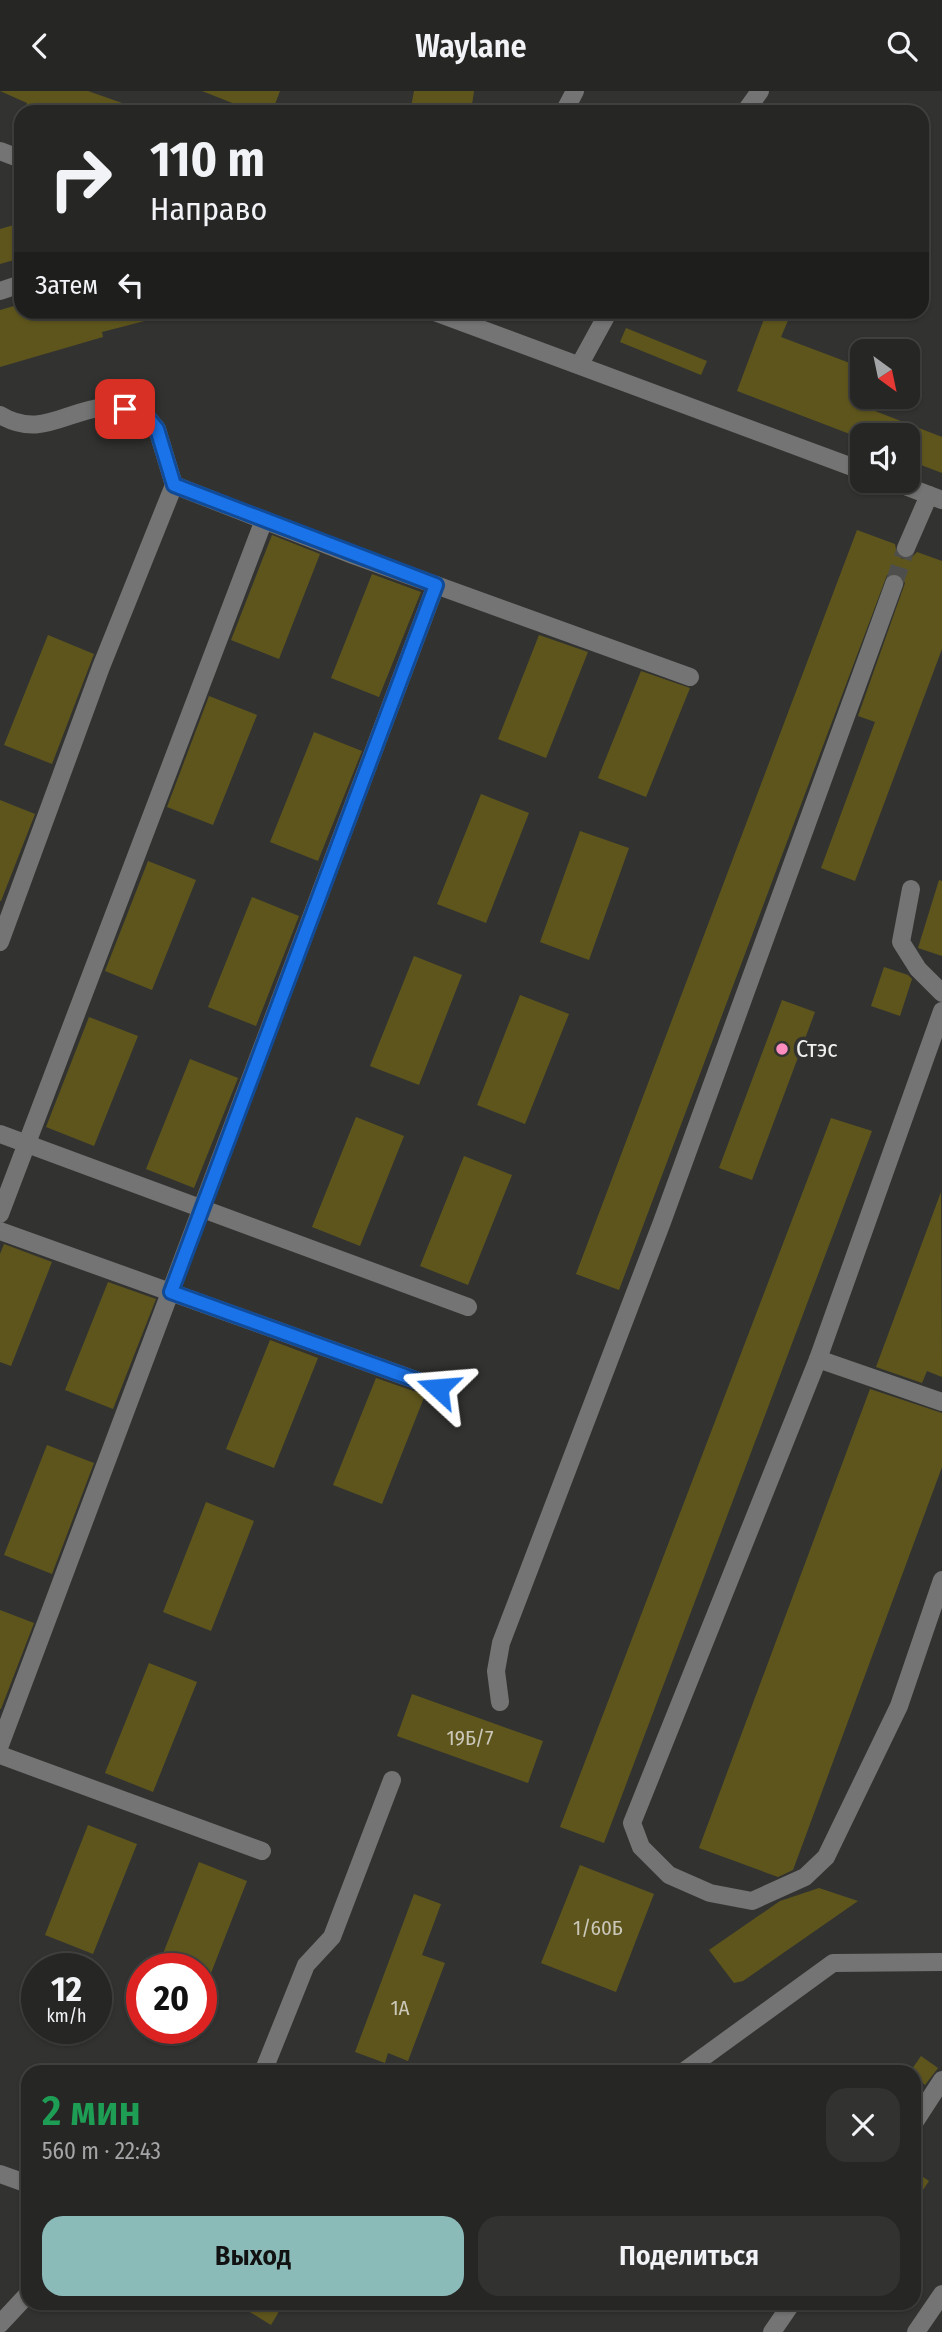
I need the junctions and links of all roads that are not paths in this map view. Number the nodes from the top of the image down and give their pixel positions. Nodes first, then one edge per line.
1 (454, 319) edge
2 (605, 319) edge
3 (580, 364) junction
4 (0, 415) edge
5 (850, 466) edge
6 (174, 485) junction
7 (936, 498) edge
8 (264, 520) junction
9 (906, 548) tunnel mouth
10 (894, 584) tunnel mouth
11 (436, 585) junction
12 (690, 677) dead end
13 (911, 889) dead end
14 (0, 942) edge
15 (942, 993) edge
16 (942, 1011) edge
17 (0, 1134) edge
18 (27, 1144) junction
19 (204, 1209) junction
20 (0, 1214) edge
21 (0, 1231) edge
22 (171, 1292) junction
23 (468, 1307) dead end
24 (818, 1359) junction
25 (438, 1388) dead end
26 (942, 1402) edge
27 (942, 1580) edge
28 (500, 1702) dead end
29 (0, 1745) edge
30 (0, 1755) edge
31 (391, 1780) dead end
32 (262, 1851) dead end
33 (942, 1962) edge
34 (267, 2065) edge
35 (693, 2065) edge
36 (942, 2080) edge
37 (921, 2112) edge
38 (0, 2174) edge
39 (21, 2182) edge
40 (942, 2294) edge
41 (21, 2302) edge
42 (787, 2310) edge
43 (0, 2324) edge
44 (772, 2332) edge
45 (916, 2332) edge

1 - 3 street
2 - 3 street
3 - 5 street
4 - 6 street
6 - 8 street
6 - 14 street
7 - 9 street
8 - 11 street
8 - 18 street
10 - 28 street
11 - 12 street
11 - 19 street
13 - 15 street
16 - 24 street
17 - 18 street
18 - 19 street
18 - 20 street
19 - 22 street
19 - 23 street
21 - 22 street
22 - 25 street
22 - 29 street
24 - 26 street
24 - 27 street
30 - 32 street
31 - 34 street
33 - 35 street
36 - 37 street
38 - 39 street
40 - 45 street
41 - 43 street
42 - 44 street

